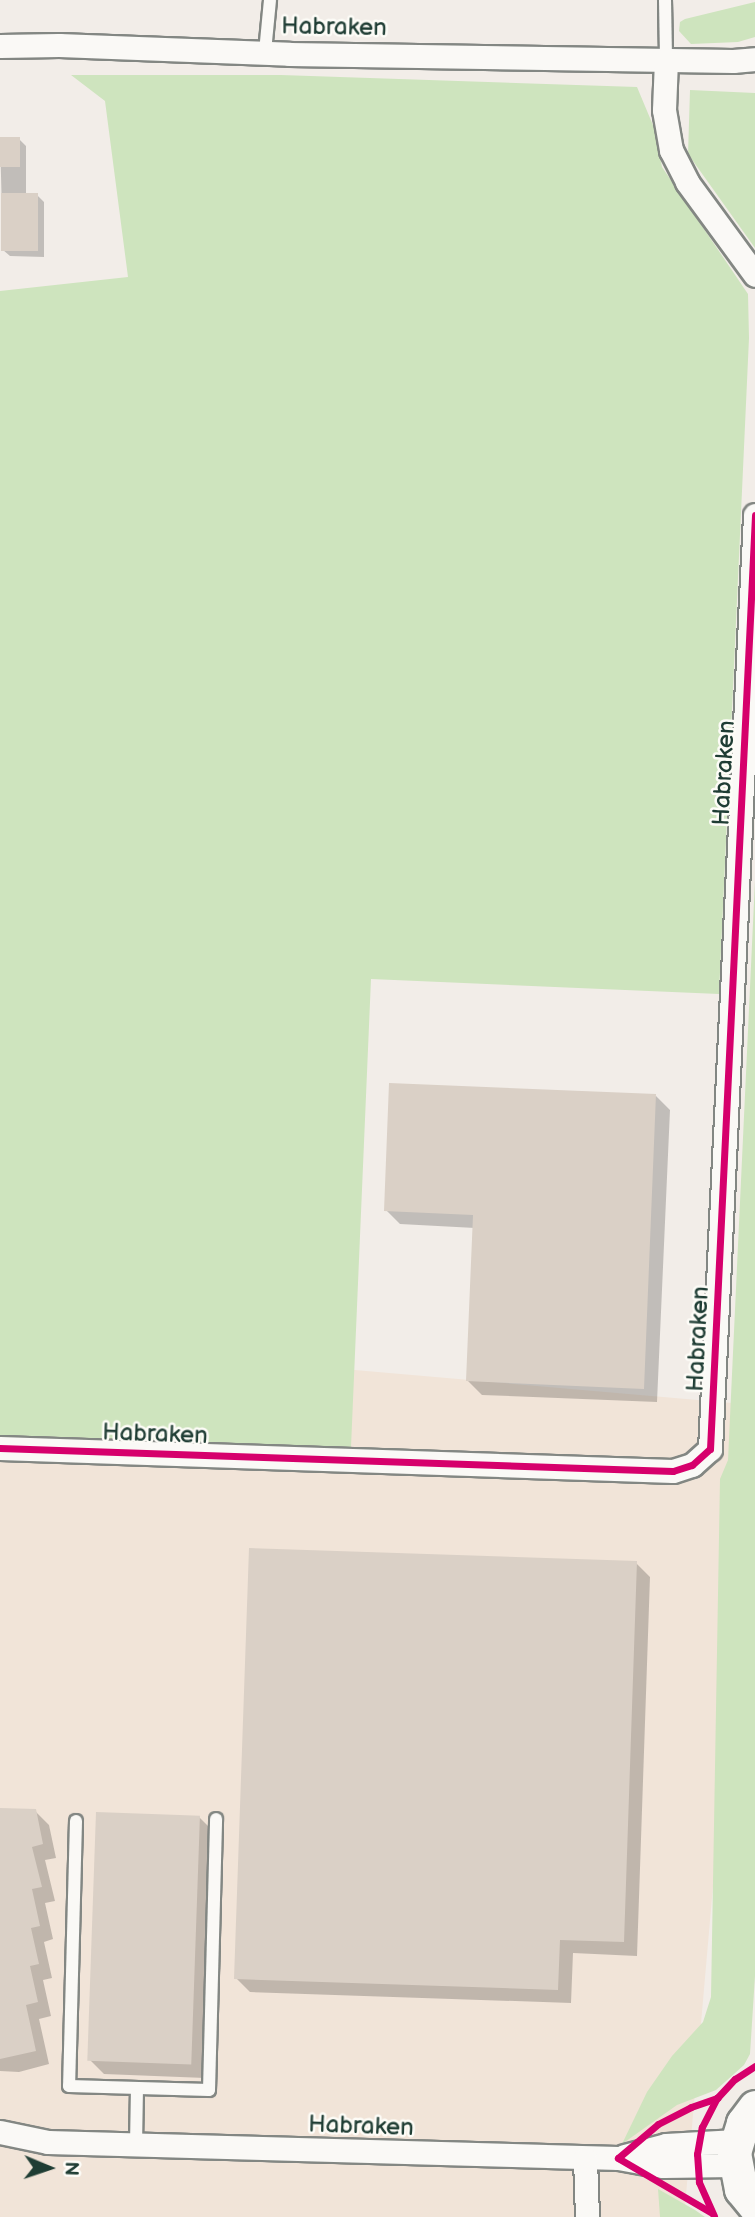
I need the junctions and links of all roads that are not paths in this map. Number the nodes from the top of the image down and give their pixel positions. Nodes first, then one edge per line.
1 (270, 0) edge
2 (665, 0) edge
3 (0, 46) edge
4 (265, 52) junction
5 (666, 60) junction
6 (744, 60) edge
7 (755, 69) edge
8 (755, 275) edge
9 (755, 514) edge
10 (0, 1448) edge
11 (216, 1819) dead end
12 (76, 1821) dead end
13 (137, 2088) junction
14 (755, 2107) edge
15 (0, 2132) edge
16 (136, 2145) junction
17 (735, 2153) junction
18 (586, 2159) junction
19 (755, 2206) edge
20 (587, 2217) edge

1 - 4 lane
2 - 5 lane
3 - 4 street, Habraken
4 - 5 street, Habraken
5 - 6 street, Habraken
5 - 8 street
6 - 7 street, Habraken
9 - 10 street, Habraken
11 - 13 lane
12 - 13 lane
13 - 16 lane
14 - 17 main road
15 - 16 street, Habraken
16 - 18 street, Habraken
17 - 18 street, Habraken
17 - 19 main road
18 - 20 street

